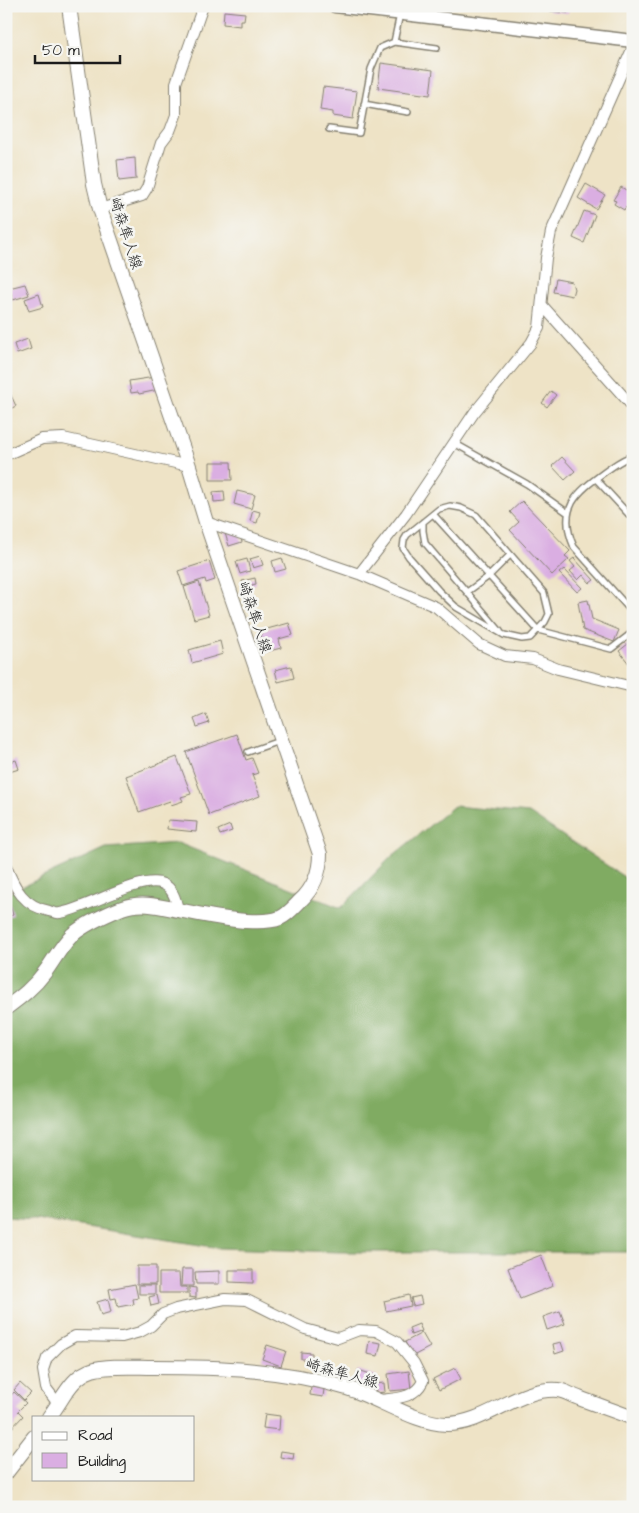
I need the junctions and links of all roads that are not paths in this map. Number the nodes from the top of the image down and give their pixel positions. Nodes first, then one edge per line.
1 (69, 6) edge
2 (203, 6) edge
3 (335, 6) edge
4 (400, 14) junction
5 (633, 41) edge
6 (394, 42) junction
7 (633, 47) edge
8 (437, 48) dead end
9 (364, 104) junction
10 (408, 112) dead end
11 (329, 129) dead end
12 (100, 209) junction
13 (542, 305) junction
14 (633, 407) edge
15 (453, 443) junction
16 (6, 455) edge
17 (633, 456) edge
18 (189, 466) junction
19 (596, 479) junction
20 (568, 513) junction
21 (432, 514) junction
22 (633, 519) edge
23 (206, 522) junction
24 (424, 522) junction
25 (510, 555) junction
26 (360, 574) junction
27 (489, 576) junction
28 (467, 592) junction
29 (633, 614) edge
30 (538, 630) junction
31 (633, 632) edge
32 (504, 635) junction
33 (633, 687) edge
34 (280, 741) junction
35 (248, 752) dead end
36 (6, 866) edge
37 (178, 910) junction
38 (6, 1008) edge
39 (380, 1400) junction
40 (59, 1404) junction
41 (50, 1416) edge
42 (633, 1418) edge
43 (32, 1440) edge
44 (6, 1473) edge

1 - 12 main road, 崎森隼人線
2 - 12 street
3 - 4 street
4 - 5 street
4 - 6 lane
6 - 8 lane
6 - 9 lane
7 - 13 street
9 - 10 lane
9 - 11 lane
12 - 18 main road, 崎森隼人線
13 - 14 street
13 - 15 street
15 - 20 lane
15 - 26 street
16 - 18 street
17 - 19 lane
18 - 23 main road, 崎森隼人線
19 - 20 lane
19 - 22 lane
20 - 29 lane
21 - 24 lane
21 - 25 lane
21 - 27 lane
23 - 26 street
23 - 34 main road, 崎森隼人線
24 - 28 lane
24 - 32 lane
25 - 27 lane
25 - 30 lane
26 - 33 street
27 - 28 lane
27 - 30 lane
28 - 32 lane
30 - 31 lane
30 - 32 lane
34 - 35 lane
34 - 37 main road, 崎森隼人線
36 - 37 street
37 - 38 main road, 崎森隼人線
39 - 40 main road, 崎森隼人線
39 - 40 street
39 - 42 main road, 崎森隼人線
40 - 41 main road, 崎森隼人線
43 - 44 main road

